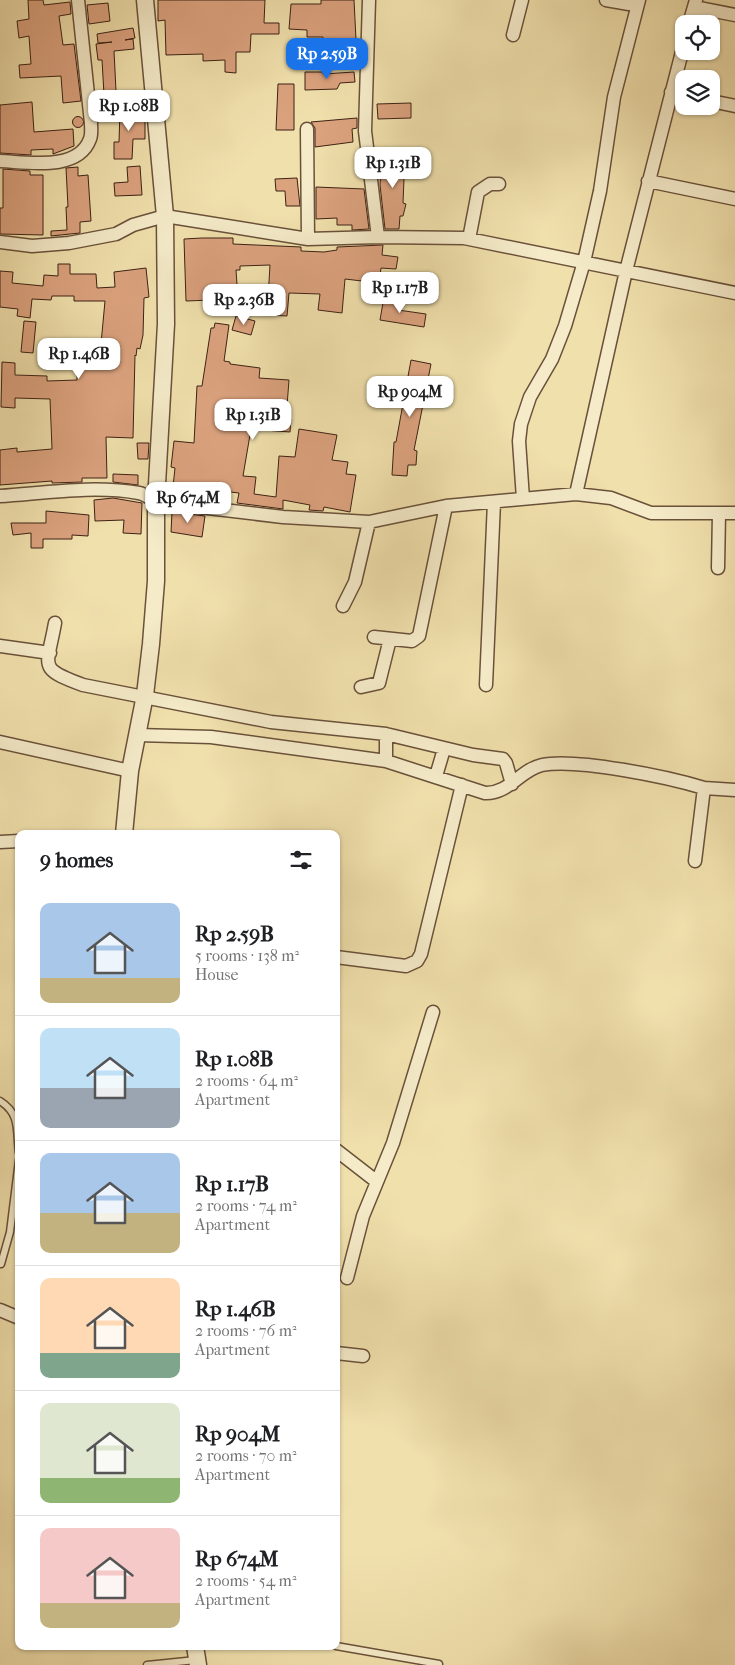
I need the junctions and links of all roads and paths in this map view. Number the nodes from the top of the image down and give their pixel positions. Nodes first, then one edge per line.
1 (78, 0) edge
2 (144, 0) edge
3 (370, 0) edge
4 (522, 0) edge
5 (606, 0) edge
6 (639, 0) edge
7 (695, 4) edge
8 (735, 15) edge
9 (513, 35) dead end
10 (680, 60) edge
11 (671, 92) junction
12 (675, 93) edge
13 (720, 103) edge
14 (735, 106) edge
15 (307, 129) dead end
16 (0, 161) edge
17 (648, 181) junction
18 (499, 184) dead end
19 (735, 199) edge
20 (164, 216) junction
21 (378, 236) junction
22 (469, 239) junction
23 (308, 240) junction
24 (0, 242) edge
25 (584, 262) junction
26 (626, 271) junction
27 (735, 293) edge
28 (576, 494) junction
29 (0, 496) edge
30 (523, 499) junction
31 (156, 502) junction
32 (494, 502) junction
33 (446, 506) junction
34 (719, 513) junction
35 (735, 513) edge
36 (369, 522) junction
37 (718, 568) dead end
38 (344, 606) dead end
39 (55, 623) dead end
40 (374, 637) dead end
41 (390, 639) junction
42 (0, 646) edge
43 (50, 653) junction
44 (486, 685) dead end
45 (361, 687) dead end
46 (145, 695) junction
47 (139, 725) junction
48 (258, 731) junction
49 (386, 737) junction
50 (0, 742) edge
51 (442, 751) junction
52 (387, 758) junction
53 (130, 771) junction
54 (437, 772) junction
55 (509, 775) junction
56 (462, 785) junction
57 (704, 788) junction
58 (735, 790) edge
59 (124, 830) edge
60 (15, 841) edge
61 (0, 842) edge
62 (695, 861) dead end
63 (340, 958) edge
64 (433, 1012) dead end
65 (0, 1102) edge
66 (15, 1118) edge
67 (340, 1153) edge
68 (376, 1181) junction
69 (15, 1192) edge
70 (1, 1264) edge
71 (347, 1278) dead end
72 (0, 1310) edge
73 (15, 1316) edge
74 (340, 1353) edge
75 (363, 1356) dead end
76 (340, 1647) edge
77 (197, 1657) edge
78 (439, 1664) edge
79 (147, 1665) edge

1 - 16 street
2 - 20 street
3 - 21 street
4 - 9 street
5 - 6 street
6 - 25 street
7 - 8 street
10 - 11 street
11 - 12 street
11 - 17 street
13 - 14 street
15 - 23 street
17 - 19 street
17 - 26 street
18 - 22 street
20 - 23 street
20 - 24 street
20 - 31 street
21 - 22 street
21 - 23 street
22 - 25 street
25 - 26 street
25 - 30 street
26 - 27 street
26 - 28 street
28 - 30 street
28 - 34 street
29 - 31 street
30 - 32 street
31 - 36 street
31 - 46 street
32 - 33 street
32 - 44 street
33 - 36 street
33 - 41 street
34 - 35 street
34 - 37 street
36 - 38 street
39 - 43 street
40 - 41 street
41 - 45 street
42 - 43 street
43 - 46 street
46 - 47 street
46 - 48 street
47 - 48 street
47 - 53 street
48 - 49 street
48 - 52 street
49 - 51 street
49 - 52 street
50 - 53 street
51 - 54 street
51 - 55 street
52 - 54 street
53 - 59 street
54 - 56 street
55 - 56 street
55 - 57 street
56 - 63 street
57 - 58 street
57 - 62 street
60 - 61 street
64 - 68 street
65 - 66 lane
67 - 68 street
68 - 71 street
69 - 70 lane
72 - 73 street
74 - 75 street
76 - 78 lane
77 - 79 lane

